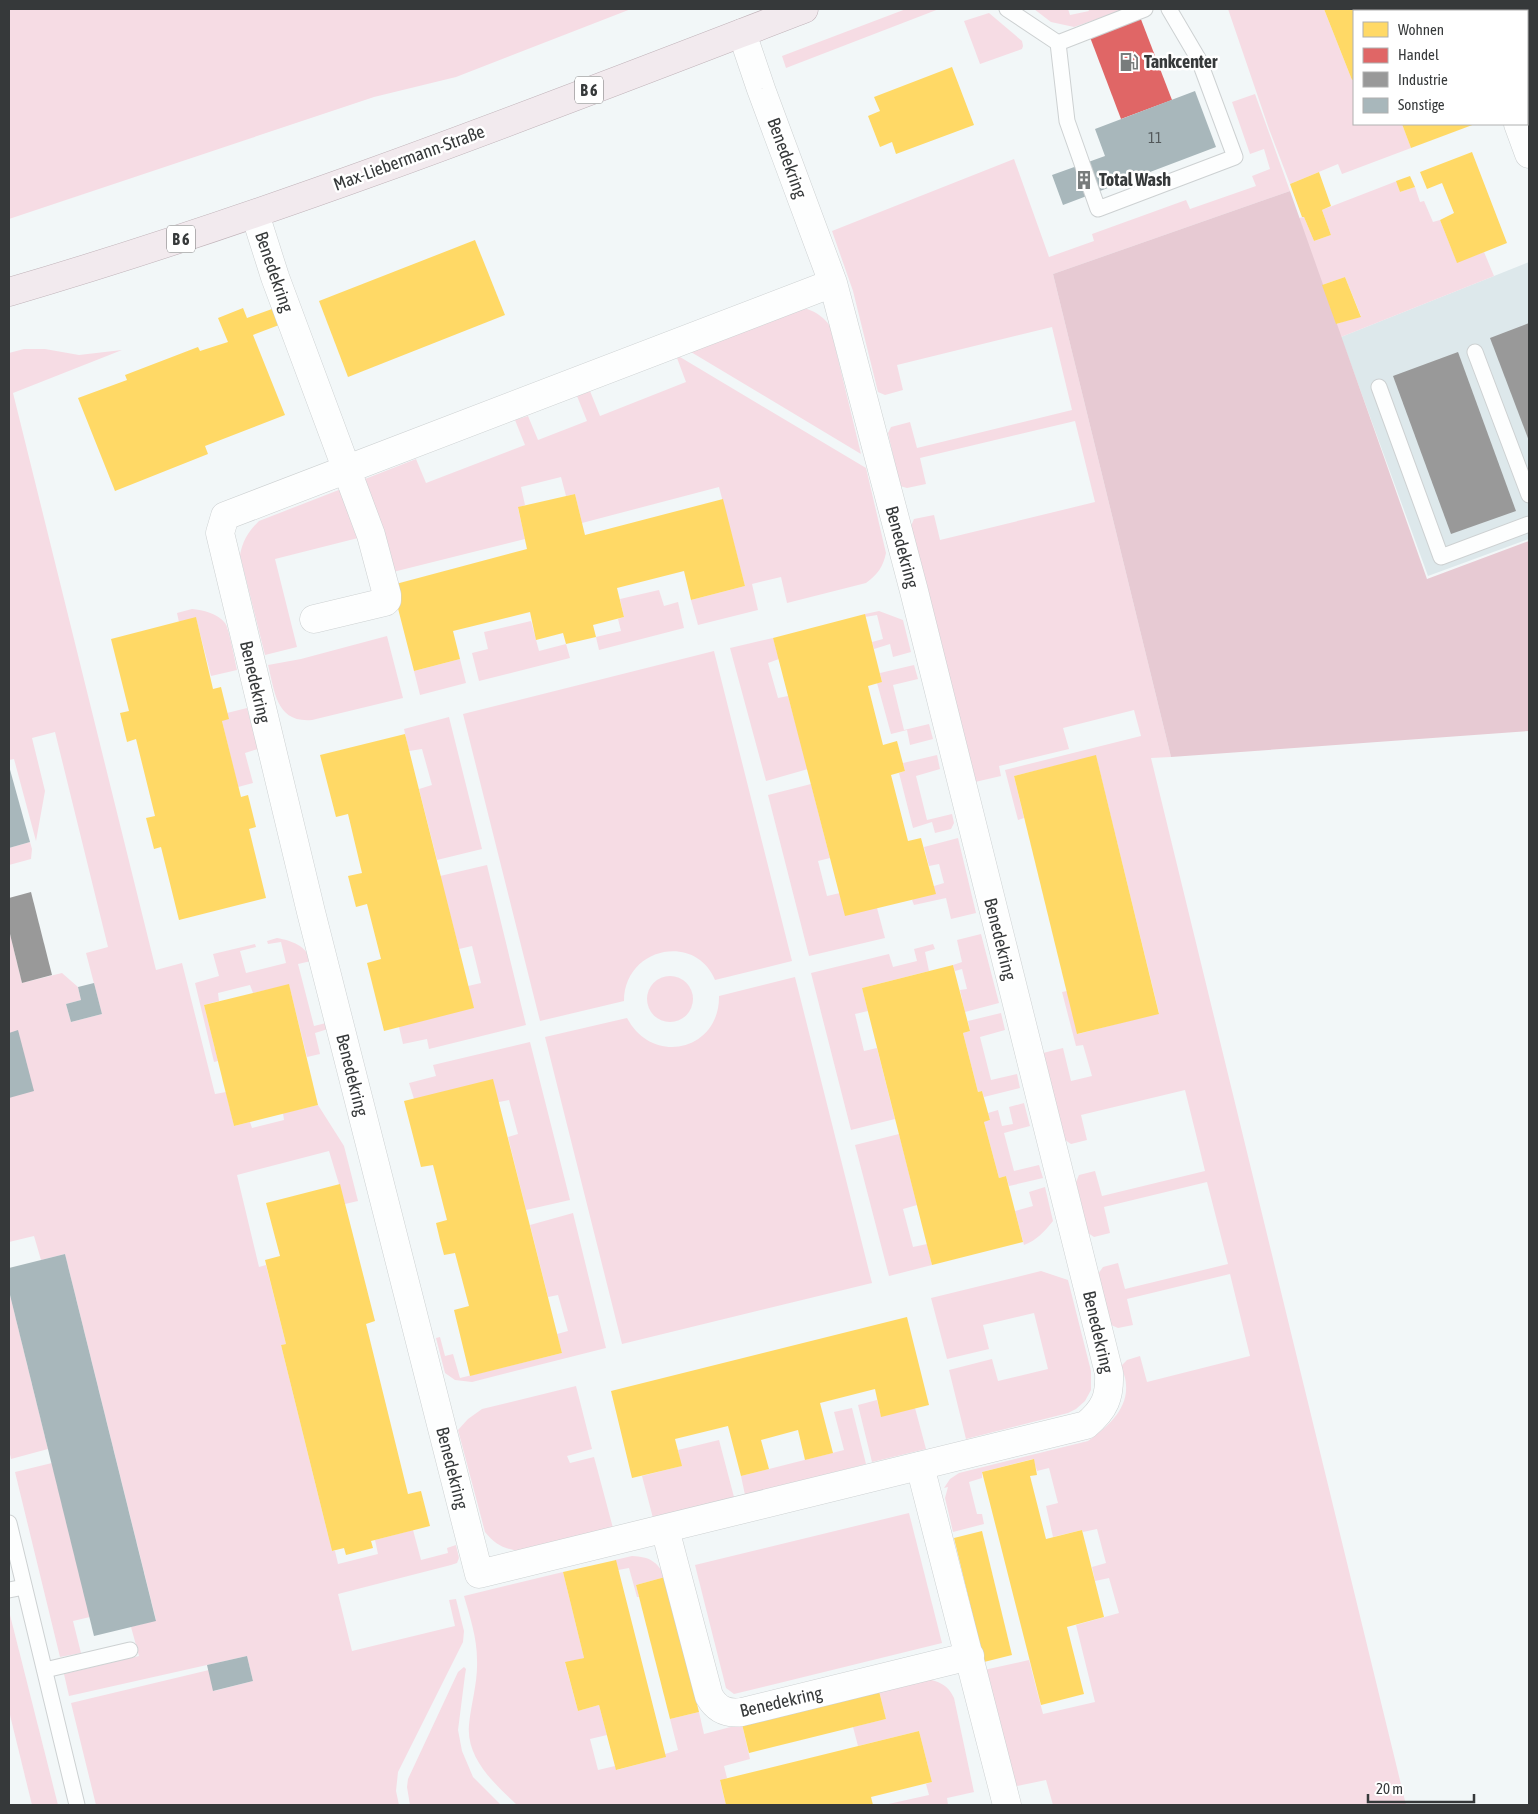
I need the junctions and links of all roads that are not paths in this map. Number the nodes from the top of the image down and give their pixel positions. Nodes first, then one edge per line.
1 (804, 9) edge
2 (1007, 9) edge
3 (1145, 9) edge
4 (1169, 9) edge
5 (742, 33) junction
6 (1058, 43) junction
7 (1518, 125) edge
8 (1529, 154) edge
9 (255, 214) junction
10 (833, 283) junction
11 (9, 292) edge
12 (1475, 352) dead end
13 (1379, 387) dead end
14 (347, 469) junction
15 (1529, 494) edge
16 (1529, 524) edge
17 (314, 619) dead end
18 (920, 1466) junction
19 (9, 1523) edge
20 (665, 1529) junction
21 (24, 1587) junction
22 (9, 1590) edge
23 (130, 1650) dead end
24 (970, 1656) junction
25 (45, 1670) junction
26 (78, 1805) edge
27 (1007, 1805) edge

1 - 5 main road, Max-Liebermann-Straße / B 6
2 - 6 lane
3 - 6 lane
4 - 6 lane
5 - 9 main road, Max-Liebermann-Straße / B 6
5 - 10 street, Benedekring
7 - 8 street
9 - 11 main road, Max-Liebermann-Straße / B 6
9 - 14 street, Benedekring
10 - 14 street, Benedekring
10 - 18 street, Benedekring
12 - 15 lane
13 - 16 lane
14 - 17 street, Benedekring
14 - 20 street, Benedekring
18 - 20 street, Benedekring
18 - 24 street
19 - 21 lane
20 - 24 street, Benedekring
21 - 22 lane
21 - 25 lane
23 - 25 lane
24 - 27 street
25 - 26 lane

